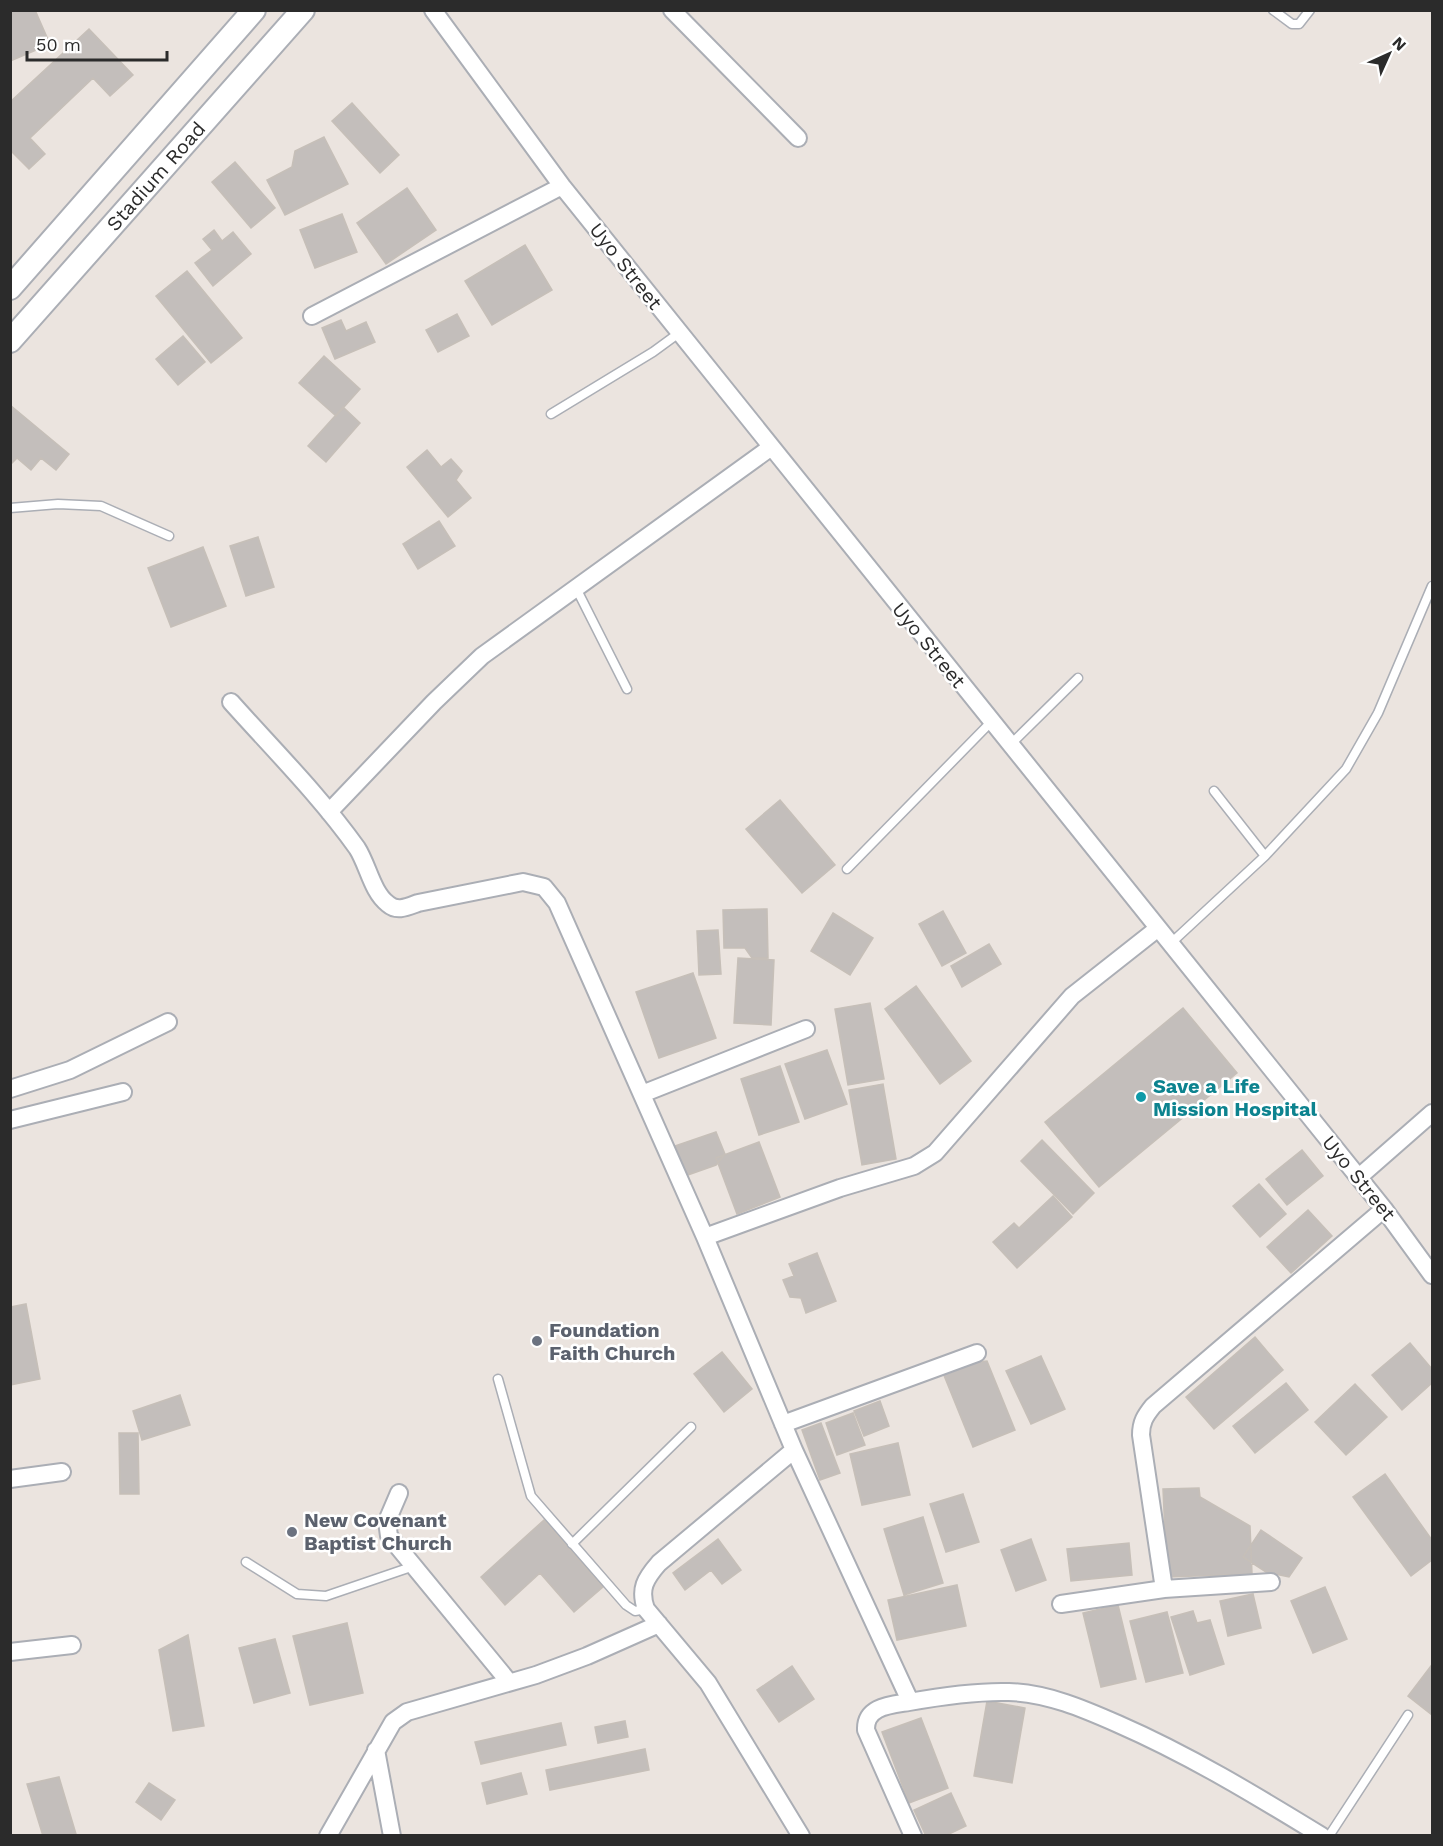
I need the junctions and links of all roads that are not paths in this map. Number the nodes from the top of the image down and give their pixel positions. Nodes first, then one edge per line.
1 (254, 10) edge
2 (303, 10) edge
3 (433, 10) edge
4 (672, 10) edge
5 (1273, 10) edge
6 (1310, 10) edge
7 (798, 138) dead end
8 (562, 186) junction
9 (13, 281) edge
10 (312, 316) dead end
11 (679, 333) junction
12 (10, 341) edge
13 (551, 414) dead end
14 (770, 448) junction
15 (10, 508) edge
16 (169, 536) dead end
17 (1432, 586) edge
18 (576, 588) junction
19 (1078, 678) dead end
20 (627, 689) dead end
21 (231, 702) dead end
22 (991, 722) junction
23 (1010, 746) junction
24 (1214, 791) dead end
25 (328, 812) junction
26 (1265, 856) junction
27 (847, 869) dead end
28 (1157, 929) junction
29 (1170, 944) junction
30 (168, 1022) dead end
31 (806, 1029) dead end
32 (10, 1089) edge
33 (123, 1092) dead end
34 (642, 1094) junction
35 (1432, 1113) edge
36 (10, 1120) edge
37 (1359, 1177) junction
38 (1384, 1209) junction
39 (705, 1237) junction
40 (1432, 1275) edge
41 (977, 1353) dead end
42 (498, 1379) dead end
43 (783, 1424) junction
44 (690, 1427) dead end
45 (794, 1450) junction
46 (62, 1472) dead end
47 (10, 1479) edge
48 (399, 1493) dead end
49 (572, 1544) junction
50 (246, 1562) dead end
51 (414, 1566) junction
52 (1271, 1582) dead end
53 (1164, 1589) junction
54 (1061, 1604) dead end
55 (646, 1609) junction
56 (659, 1624) junction
57 (72, 1646) dead end
58 (10, 1652) edge
59 (509, 1682) junction
60 (910, 1701) junction
61 (1408, 1715) dead end
62 (376, 1750) junction
63 (327, 1836) edge
64 (392, 1836) edge
65 (801, 1836) edge
66 (913, 1836) edge
67 (1322, 1836) edge
68 (1329, 1836) edge

1 - 9 main road, Stadium Road
2 - 12 main road, Stadium Road
3 - 8 street, Uyo Street
4 - 7 street
5 - 6 lane
8 - 10 street
8 - 11 street, Uyo Street
11 - 13 lane
11 - 14 street, Uyo Street
14 - 18 street
14 - 22 street, Uyo Street
15 - 16 lane
17 - 26 lane
18 - 20 lane
18 - 25 street
19 - 23 lane
21 - 25 street
22 - 23 street, Uyo Street
22 - 27 lane
23 - 28 street, Uyo Street
24 - 26 lane
25 - 34 street
26 - 29 lane
28 - 29 street, Uyo Street
28 - 39 street
29 - 37 street, Uyo Street
30 - 32 street
31 - 34 street
33 - 36 street
34 - 39 street
35 - 37 street
37 - 38 street, Uyo Street
38 - 40 street, Uyo Street
38 - 53 street
39 - 43 street
41 - 43 street
42 - 49 lane
43 - 45 street
44 - 49 lane
45 - 55 street
45 - 60 street
46 - 47 street
48 - 51 street
49 - 55 lane
50 - 51 lane
51 - 59 street
52 - 53 street
53 - 54 street
55 - 56 street
56 - 59 street
56 - 65 street
57 - 58 street
59 - 62 street
60 - 66 street
60 - 67 street
61 - 68 lane
62 - 63 street
62 - 64 street

